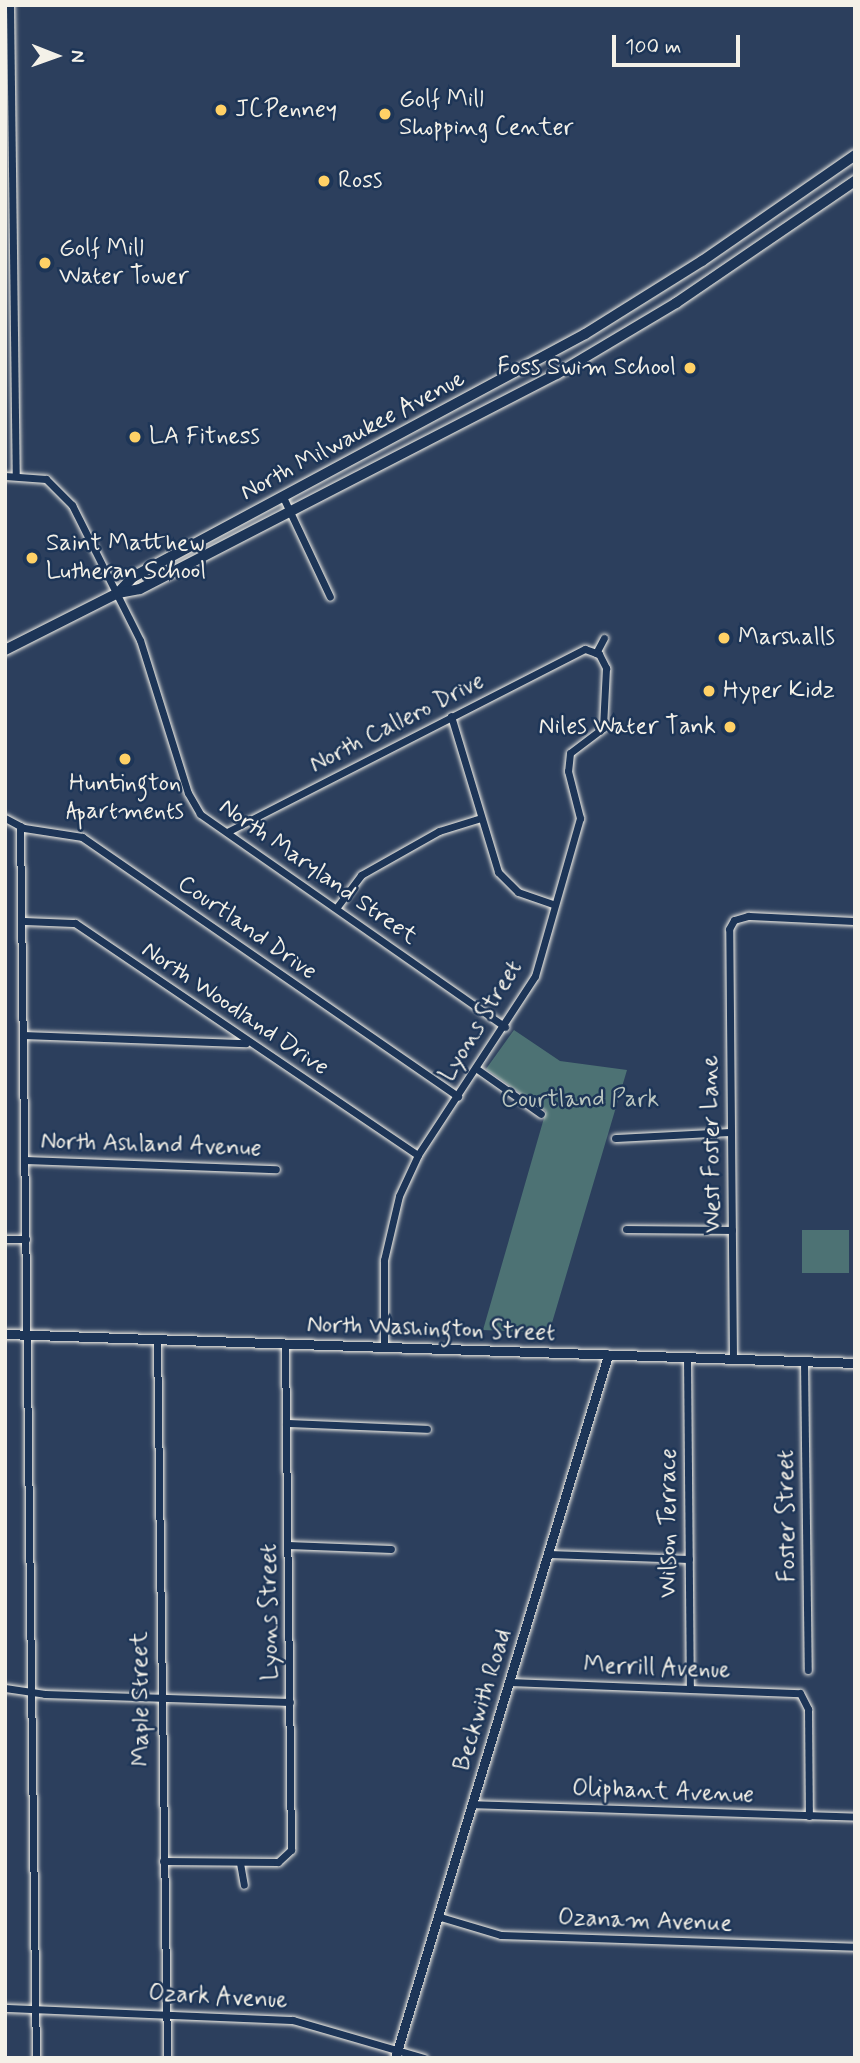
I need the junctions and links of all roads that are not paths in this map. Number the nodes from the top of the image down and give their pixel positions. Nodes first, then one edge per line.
1 (10, 5) edge
2 (855, 155) edge
3 (855, 181) edge
4 (9, 291) edge
5 (5, 476) edge
6 (16, 476) junction
7 (284, 497) junction
8 (288, 512) junction
9 (118, 593) junction
10 (330, 597) dead end
11 (604, 638) dead end
12 (5, 650) edge
13 (596, 653) junction
14 (451, 716) junction
15 (5, 818) edge
16 (481, 818) junction
17 (20, 825) junction
18 (227, 832) junction
19 (555, 905) junction
20 (337, 907) junction
21 (22, 921) junction
22 (855, 922) edge
23 (505, 1027) junction
24 (23, 1035) junction
25 (248, 1043) junction
26 (477, 1069) junction
27 (458, 1096) junction
28 (541, 1114) dead end
29 (731, 1132) junction
30 (615, 1138) dead end
31 (418, 1156) junction
32 (24, 1160) junction
33 (276, 1169) dead end
34 (626, 1229) dead end
35 (732, 1230) junction
36 (5, 1239) edge
37 (26, 1239) junction
38 (5, 1334) edge
39 (27, 1334) junction
40 (157, 1339) junction
41 (285, 1343) junction
42 (384, 1347) junction
43 (608, 1355) junction
44 (687, 1357) junction
45 (733, 1359) junction
46 (804, 1362) junction
47 (855, 1363) edge
48 (286, 1423) junction
49 (427, 1429) dead end
50 (288, 1545) junction
51 (391, 1549) dead end
52 (549, 1553) junction
53 (689, 1559) junction
54 (808, 1670) dead end
55 (509, 1682) junction
56 (690, 1688) junction
57 (5, 1689) edge
58 (32, 1692) junction
59 (160, 1698) junction
60 (290, 1702) junction
61 (471, 1804) junction
62 (809, 1816) junction
63 (855, 1818) edge
64 (163, 1861) junction
65 (240, 1863) junction
66 (244, 1885) dead end
67 (437, 1916) junction
68 (855, 1947) edge
69 (5, 2007) edge
70 (35, 2009) junction
71 (166, 2013) junction
72 (396, 2054) edge
73 (36, 2058) edge
74 (167, 2058) edge
75 (424, 2058) edge

1 - 4 street
2 - 7 main road, North Milwaukee Avenue
3 - 8 main road, North Milwaukee Avenue
4 - 6 street
5 - 6 street, North Maryland Street
6 - 9 street, North Maryland Street
7 - 8 street
7 - 9 main road, North Milwaukee Avenue
8 - 9 main road, North Milwaukee Avenue
8 - 10 street
9 - 12 main road, North Milwaukee Avenue
9 - 18 street, North Maryland Street
11 - 13 street
13 - 14 street, North Callero Drive
13 - 19 street, Lyons Street
14 - 16 street
14 - 18 street, North Callero Drive
15 - 17 street, Courtland Drive
16 - 19 street
16 - 20 street
17 - 21 street
17 - 27 street, Courtland Drive
18 - 20 street, North Maryland Street
19 - 23 street, Lyons Street
20 - 23 street, North Maryland Street
21 - 24 street
21 - 25 street, North Woodland Drive
22 - 29 street, West Foster Lane
23 - 26 street, Lyons Street
24 - 25 street
24 - 32 street
25 - 31 street, North Woodland Drive
26 - 27 street, Lyons Street
26 - 28 street
27 - 31 street, Lyons Street
29 - 30 street
29 - 35 street, West Foster Lane
31 - 42 street, Lyons Street
32 - 33 street, North Ashland Avenue
32 - 37 street
34 - 35 street
35 - 45 street, West Foster Lane
36 - 37 street
37 - 39 street
38 - 39 street, North Washington Street
39 - 40 street, North Washington Street
39 - 58 street
40 - 41 street, North Washington Street
40 - 59 street, Maple Street
41 - 42 street, North Washington Street
41 - 48 street, Lyons Street
42 - 43 street, North Washington Street
43 - 44 street, North Washington Street
43 - 52 street, Beckwith Road
44 - 45 street, North Washington Street
44 - 53 street, Wilson Terrace
45 - 46 street, North Washington Street
46 - 47 street, North Washington Street
46 - 54 street, Foster Street
48 - 49 street
48 - 50 street, Lyons Street
50 - 51 street
50 - 60 street, Lyons Street
52 - 53 street
52 - 55 street, Beckwith Road
53 - 56 street, Wilson Terrace
55 - 56 street, Merrill Avenue
55 - 61 street, Beckwith Road
56 - 62 street, Merrill Avenue
57 - 58 street
58 - 59 street
58 - 70 street
59 - 60 street
59 - 64 street, Maple Street
60 - 65 street, Lyons Street
61 - 62 street, Oliphant Avenue
61 - 67 street, Beckwith Road
62 - 63 street, Oliphant Avenue
64 - 65 street
64 - 71 street, Maple Street
65 - 66 street
67 - 68 street, Ozanam Avenue
67 - 72 street, Beckwith Road
69 - 70 street, Ozark Avenue
70 - 71 street, Ozark Avenue
70 - 73 street
71 - 72 street, Ozark Avenue
71 - 74 street, Maple Street
72 - 75 street, Ozark Avenue

